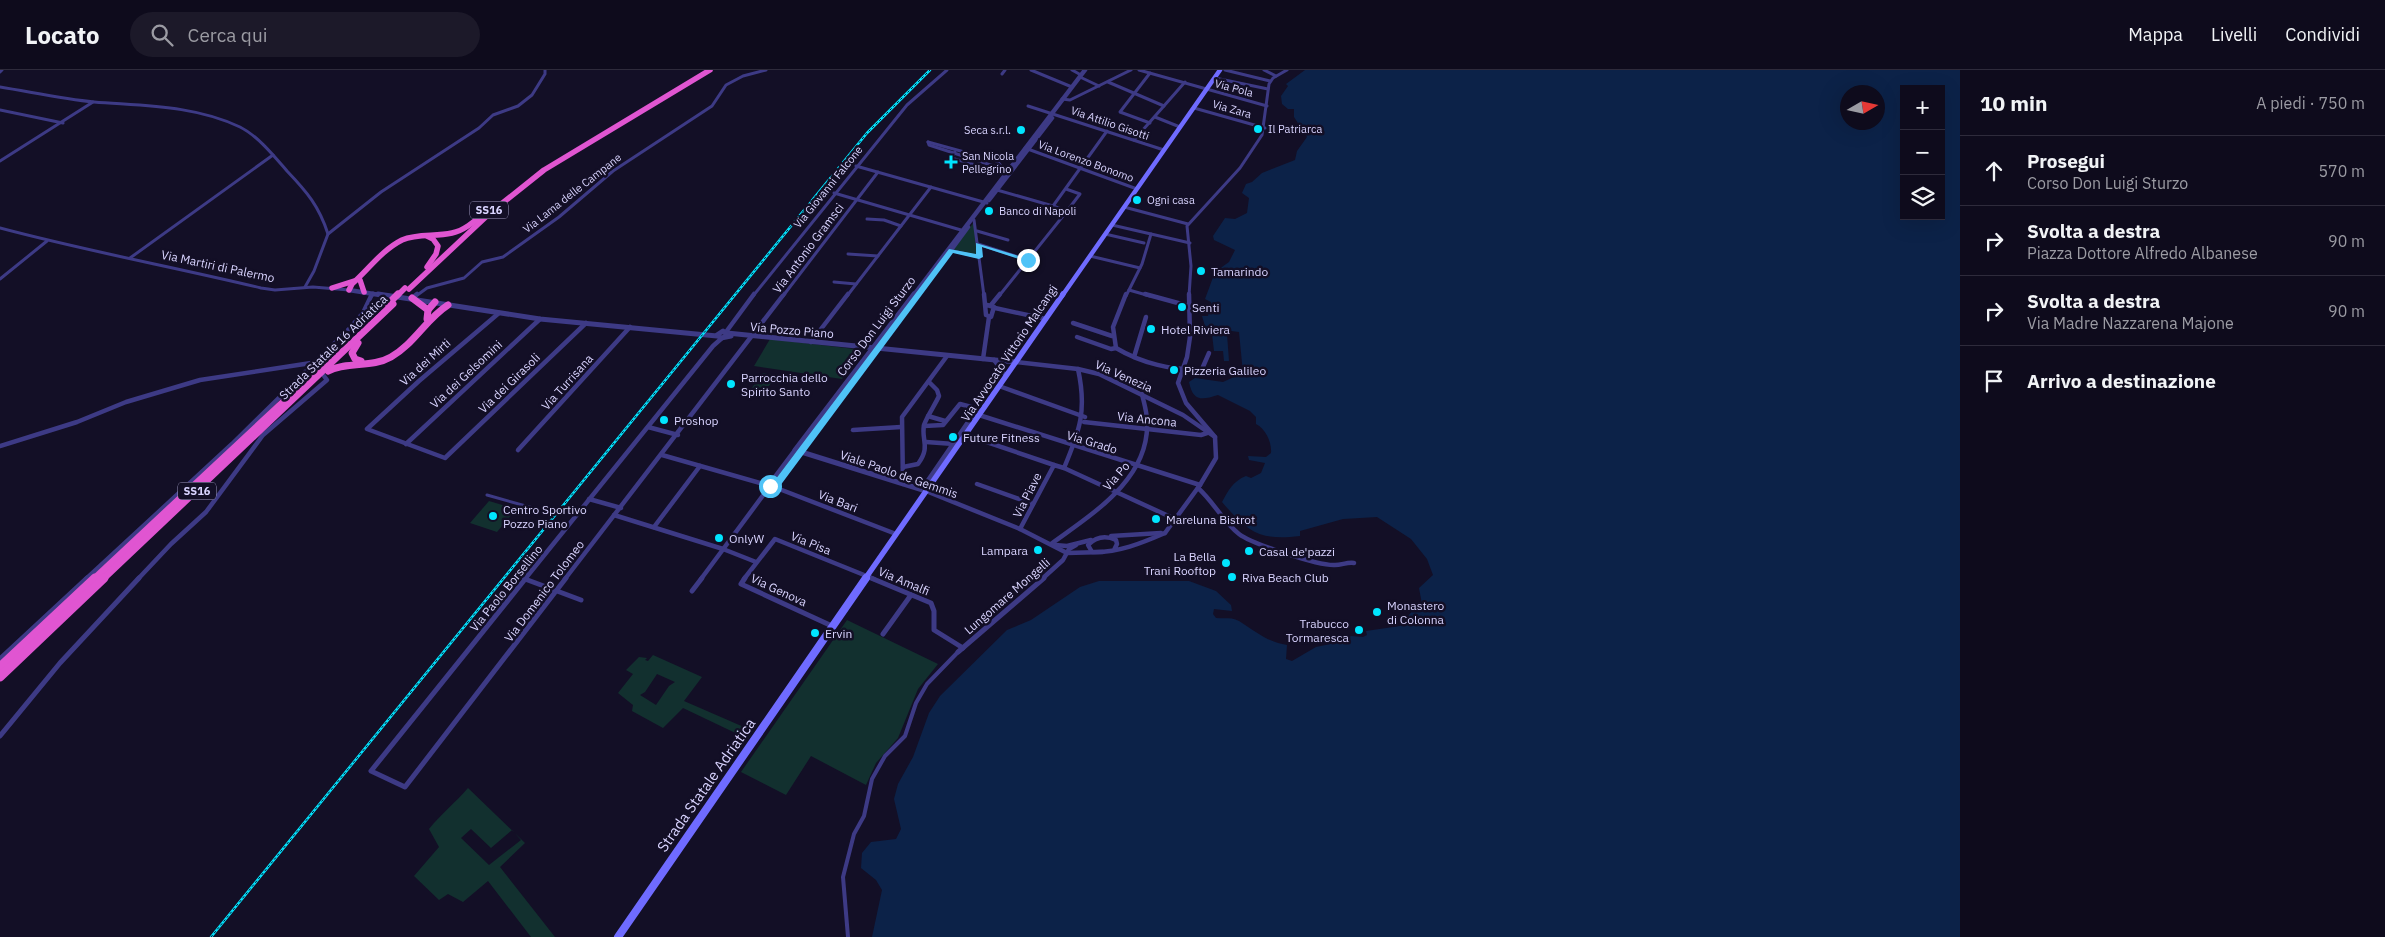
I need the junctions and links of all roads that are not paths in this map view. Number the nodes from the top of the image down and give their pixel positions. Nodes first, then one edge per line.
1 (545, 70) edge
2 (705, 70) edge
3 (710, 70) edge
4 (766, 70) edge
5 (947, 70) edge
6 (1005, 70) edge
7 (1031, 70) edge
8 (1072, 70) edge
9 (1085, 70) edge
10 (1089, 70) edge
11 (1131, 70) edge
12 (1139, 70) edge
13 (1220, 70) edge
14 (1225, 70) edge
15 (1264, 70) edge
16 (1286, 70) edge
17 (1150, 73) junction
18 (1002, 74) dead end
19 (1276, 76) junction
20 (1081, 77) junction
21 (1215, 78) junction
22 (1270, 81) junction
23 (1108, 82) junction
24 (1184, 82) junction
25 (1099, 86) junction
26 (0, 87) edge
27 (1072, 87) junction
28 (1206, 89) junction
29 (1268, 89) junction
30 (1133, 93) junction
31 (1064, 99) junction
32 (94, 102) junction
33 (1028, 106) dead end
34 (1164, 106) junction
35 (1267, 106) junction
36 (1194, 108) junction
37 (0, 110) edge
38 (1054, 113) junction
39 (1155, 118) junction
40 (63, 123) junction
41 (1150, 123) junction
42 (1180, 127) junction
43 (1265, 128) junction
44 (1107, 131) junction
45 (1134, 140) junction
46 (1026, 148) junction
47 (958, 149) junction
48 (1164, 150) junction
49 (954, 153) junction
50 (273, 155) junction
51 (987, 158) junction
52 (0, 161) edge
53 (982, 164) junction
54 (856, 166) junction
55 (1000, 166) junction
56 (1082, 168) junction
57 (1011, 169) junction
58 (878, 172) junction
59 (1007, 174) junction
60 (931, 187) junction
61 (1137, 189) junction
62 (997, 190) junction
63 (1066, 190) junction
64 (834, 193) junction
65 (858, 199) junction
66 (985, 203) junction
67 (1053, 206) junction
68 (1124, 207) junction
69 (489, 209) junction
70 (1067, 211) junction
71 (910, 215) junction
72 (867, 219) dead end
73 (974, 220) junction
74 (1188, 224) junction
75 (1112, 225) junction
76 (901, 226) junction
77 (0, 228) edge
78 (961, 230) junction
79 (978, 231) junction
80 (328, 234) junction
81 (1105, 234) junction
82 (1151, 234) junction
83 (425, 235) junction
84 (1008, 240) dead end
85 (47, 241) junction
86 (1144, 243) dead end
87 (1190, 243) junction
88 (978, 244) junction
89 (950, 249) junction
90 (848, 254) dead end
91 (878, 256) junction
92 (1090, 256) junction
93 (979, 257) junction
94 (130, 258) junction
95 (1028, 260) junction
96 (426, 268) junction
97 (1140, 268) junction
98 (360, 278) junction
99 (0, 279) edge
100 (834, 282) dead end
101 (856, 284) junction
102 (304, 287) junction
103 (332, 288) junction
104 (407, 289) junction
105 (349, 290) junction
106 (1129, 290) junction
107 (364, 292) junction
108 (373, 293) junction
109 (412, 298) junction
110 (435, 302) junction
111 (391, 304) junction
112 (448, 305) junction
113 (991, 306) junction
114 (1189, 306) junction
115 (386, 312) junction
116 (499, 313) junction
117 (429, 315) junction
118 (1146, 316) dead end
119 (989, 317) junction
120 (1046, 318) junction
121 (540, 319) junction
122 (586, 323) junction
123 (1073, 323) dead end
124 (630, 327) junction
125 (722, 335) junction
126 (754, 336) junction
127 (1112, 336) junction
128 (1076, 337) dead end
129 (811, 342) junction
130 (875, 347) junction
131 (1116, 348) junction
132 (1209, 353) dead end
133 (947, 356) junction
134 (1134, 357) junction
135 (983, 359) junction
136 (994, 360) junction
137 (361, 361) junction
138 (313, 362) junction
139 (1015, 362) junction
140 (318, 367) dead end
141 (1078, 369) junction
142 (1183, 369) junction
143 (324, 376) dead end
144 (1006, 376) junction
145 (929, 382) junction
146 (999, 386) junction
147 (306, 388) junction
148 (1142, 394) junction
149 (980, 412) junction
150 (928, 416) junction
151 (1084, 419) junction
152 (945, 421) junction
153 (924, 426) junction
154 (648, 427) junction
155 (901, 428) junction
156 (1147, 428) junction
157 (853, 430) dead end
158 (1206, 433) junction
159 (678, 435) junction
160 (966, 435) junction
161 (1215, 437) junction
162 (926, 442) junction
163 (406, 444) junction
164 (957, 444) junction
165 (0, 446) edge
166 (1073, 447) junction
167 (518, 450) dead end
168 (798, 451) junction
169 (662, 455) junction
170 (1054, 465) junction
171 (700, 466) junction
172 (1138, 466) junction
173 (903, 467) junction
174 (1064, 468) junction
175 (903, 484) junction
176 (977, 484) dead end
177 (771, 486) junction
178 (1199, 487) junction
179 (924, 490) junction
180 (1117, 493) junction
181 (487, 494) dead end
182 (589, 499) junction
183 (1033, 504) junction
184 (533, 508) dead end
185 (620, 508) junction
186 (614, 515) junction
187 (1175, 519) junction
188 (654, 527) junction
189 (1020, 530) junction
190 (1165, 533) junction
191 (896, 534) junction
192 (1107, 536) junction
193 (1095, 539) junction
194 (1051, 544) junction
195 (1076, 544) junction
196 (723, 549) junction
197 (1114, 550) junction
198 (1103, 552) junction
199 (1067, 553) junction
200 (756, 562) junction
201 (1354, 563) dead end
202 (866, 578) junction
203 (525, 580) junction
204 (557, 591) junction
205 (692, 591) dead end
206 (911, 595) junction
207 (582, 600) dead end
208 (832, 626) junction
209 (883, 634) dead end
210 (964, 648) junction
211 (817, 649) joint
212 (958, 652) joint
213 (0, 659) edge
214 (0, 667) edge
215 (0, 677) edge
216 (0, 736) edge
217 (405, 788) joint
218 (618, 937) edge
219 (848, 937) edge

1 - 80 street
2 - 69 highway, Strada Statale 16 Adriatica / SS16
3 - 104 highway, Strada Statale 16 Adriatica / SS16
4 - 109 street, Via Lama delle Campane
5 - 54 street, Via Giovanni Falcone
6 - 18 street
7 - 27 street
8 - 20 street
9 - 20 street
10 - 20 street
11 - 23 street
12 - 17 street, Via Pola
13 - 21 main road, Via Avvocato Vittorio Malcangi
14 - 22 street
15 - 19 street
16 - 19 street
17 - 24 street, Via Pola
17 - 30 street
19 - 22 street
20 - 25 street
20 - 27 street
20 - 31 street
21 - 28 main road, Via Avvocato Vittorio Malcangi
21 - 29 street
22 - 29 street
23 - 25 street
23 - 30 street
24 - 28 street, Via Pola
24 - 34 street
25 - 31 street
26 - 32 street
27 - 31 street
28 - 35 street, Via Pola
28 - 36 main road, Via Avvocato Vittorio Malcangi
29 - 35 street
30 - 34 street
30 - 41 street
31 - 38 street
32 - 40 street
32 - 50 street
33 - 38 street, Via Attilio Gisotti
34 - 39 street
35 - 43 street
36 - 42 main road, Via Avvocato Vittorio Malcangi
36 - 43 street, Via Zara
37 - 40 street
38 - 44 street, Via Attilio Gisotti
38 - 46 street
39 - 41 street
39 - 42 street
40 - 52 street
41 - 45 street
42 - 48 main road, Via Avvocato Vittorio Malcangi
43 - 74 street
44 - 45 street, Via Attilio Gisotti
44 - 56 street
45 - 48 street, Via Attilio Gisotti
46 - 56 street, Via Lorenzo Bonomo
46 - 57 street
47 - 49 street
47 - 49 street
47 - 51 street
48 - 61 main road, Via Avvocato Vittorio Malcangi
49 - 53 street
50 - 80 street
50 - 94 street
51 - 53 street
51 - 55 street
53 - 55 street
53 - 59 street
54 - 58 street
54 - 64 street, Via Giovanni Falcone
55 - 57 street
56 - 61 street, Via Lorenzo Bonomo
56 - 63 street
57 - 59 street
58 - 60 street
58 - 65 street, Via Antonio Gramsci
59 - 62 street
59 - 66 street
60 - 66 street
60 - 71 street
61 - 68 main road, Via Avvocato Vittorio Malcangi
62 - 66 street
62 - 67 street
63 - 67 street
63 - 70 street
64 - 65 street
64 - 125 street, Via Giovanni Falcone
65 - 71 street
65 - 126 street, Via Antonio Gramsci
66 - 73 street
66 - 78 street
67 - 70 street
68 - 74 street
68 - 75 main road, Via Avvocato Vittorio Malcangi
69 - 83 highway, SS16
69 - 96 highway, Strada Statale 16 Adriatica / SS16
70 - 95 street
71 - 76 street
71 - 78 street
72 - 76 street
73 - 79 street
73 - 89 street
74 - 87 street
75 - 81 main road, Via Avvocato Vittorio Malcangi
75 - 82 street
76 - 91 street
77 - 85 street, Via Martiri di Palermo
78 - 89 street
79 - 84 street
79 - 88 street
80 - 102 street
81 - 86 street
81 - 92 main road, Via Avvocato Vittorio Malcangi
82 - 87 street
82 - 97 street
83 - 96 highway, SS16
83 - 98 highway, SS16
85 - 94 street, Via Martiri di Palermo
85 - 99 street
87 - 114 street
88 - 93 street
88 - 95 street
89 - 93 street
89 - 130 street, Corso Don Luigi Sturzo
90 - 91 street
91 - 101 street
92 - 97 street
92 - 120 main road, Via Avvocato Vittorio Malcangi
93 - 113 street
94 - 102 street, Via Martiri di Palermo
95 - 113 street
96 - 104 highway, Strada Statale 16 Adriatica / SS16
97 - 106 street
98 - 103 highway, SS16
98 - 105 highway, SS16
98 - 107 highway
100 - 101 street
101 - 129 street
102 - 103 street, Via Martiri di Palermo
103 - 105 street, Via Martiri di Palermo
104 - 111 highway, Strada Statale 16 Adriatica / SS16, bridge
105 - 107 street, Via Martiri di Palermo
106 - 114 street
106 - 127 street
107 - 108 street, Via Martiri di Palermo
108 - 109 street, Via Martiri di Palermo
108 - 138 street
109 - 110 street, Via Martiri di Palermo
109 - 117 highway
110 - 112 street
110 - 117 highway
111 - 115 highway, Strada Statale 16 Adriatica / SS16
111 - 214 highway, Strada Statale 16 Adriatica / SS16
112 - 116 street
112 - 117 highway, SS16
113 - 119 street
113 - 119 street
113 - 120 street
114 - 142 street
115 - 137 highway, SS16
115 - 147 highway, Strada Statale 16 Adriatica / SS16
116 - 121 street
116 - 163 street, Via dei Mirti
117 - 137 highway, SS16
118 - 134 street
119 - 135 street
120 - 139 main road, Via Avvocato Vittorio Malcangi
121 - 122 street
121 - 163 street, Via dei Gelsomini
122 - 124 street
122 - 163 street, Via dei Girasoli
123 - 127 street
124 - 125 street, Via Pozzo Piano
124 - 167 street, Via Turrisana
125 - 126 street, Via Pozzo Piano
125 - 154 street, Via Paolo Borsellino
126 - 129 street, Via Pozzo Piano
126 - 159 street, Via Domenico Tolomeo
127 - 131 street
128 - 131 street
129 - 130 street, Via Pozzo Piano
130 - 133 street, Via Pozzo Piano
130 - 168 street, Corso Don Luigi Sturzo
131 - 134 street
132 - 142 street
133 - 135 street, Via Pozzo Piano
133 - 145 street
134 - 142 street
135 - 136 street, Via Pozzo Piano
136 - 139 street, Via Pozzo Piano
136 - 144 street
137 - 147 highway, SS16
138 - 140 street
138 - 165 street
138 - 213 street
139 - 141 street, Via Venezia
139 - 144 main road, Via Avvocato Vittorio Malcangi
141 - 148 street, Via Venezia
141 - 151 street
142 - 161 street
143 - 216 street
144 - 146 main road, Via Avvocato Vittorio Malcangi
145 - 150 street
145 - 155 street
146 - 149 main road, Via Avvocato Vittorio Malcangi
146 - 151 street, Via Ancona
147 - 215 highway, Strada Statale 16 Adriatica / SS16
148 - 156 street, Via Po
148 - 158 street, Via Venezia
149 - 152 street, Via Grado
149 - 160 main road, Via Avvocato Vittorio Malcangi
149 - 164 street, Via Avvocato Vittorio Malcangi
149 - 166 street, Via Grado
150 - 152 street
150 - 153 street
151 - 156 street, Via Ancona
151 - 166 street
152 - 153 street
153 - 162 street
154 - 159 street
154 - 182 street, Via Paolo Borsellino
155 - 157 street
155 - 173 street
156 - 158 street, Via Ancona
156 - 172 street, Via Po
158 - 161 street, Via Venezia
159 - 169 street, Via Domenico Tolomeo
160 - 164 main road, Via Avvocato Vittorio Malcangi
160 - 170 street
161 - 178 street
162 - 164 street
162 - 173 street
164 - 179 main road, Via Avvocato Vittorio Malcangi
166 - 172 street, Via Grado
166 - 174 street
168 - 175 street, Viale Paolo de Gemmis
168 - 177 street, Corso Don Luigi Sturzo
169 - 171 street, Via Bari
169 - 185 street, Via Domenico Tolomeo
170 - 174 street, Via Piave
170 - 183 street, Via Piave
171 - 177 street, Via Bari
171 - 188 street
172 - 178 street, Via Grado
172 - 180 street, Via Po
173 - 175 street
174 - 180 street, Via Piave
175 - 179 street, Viale Paolo de Gemmis
176 - 183 street
177 - 191 street, Via Bari
177 - 196 street, Corso Don Luigi Sturzo
178 - 187 street
178 - 201 street
179 - 189 street, Viale Paolo de Gemmis
179 - 191 main road, Via Avvocato Vittorio Malcangi
180 - 187 street, Via Piave
180 - 194 street, Via Po
181 - 184 street
182 - 185 street
182 - 203 street, Via Paolo Borsellino
183 - 189 street, Via Piave
185 - 186 street, Via Domenico Tolomeo
186 - 188 street
186 - 204 street, Via Domenico Tolomeo
187 - 190 street
188 - 196 street
189 - 194 street, Viale Paolo de Gemmis
190 - 192 street
190 - 197 street
191 - 202 main road, Via Avvocato Vittorio Malcangi
192 - 193 street
192 - 197 street
193 - 195 street
193 - 198 street
194 - 195 street
194 - 199 street, Viale Paolo de Gemmis
195 - 199 street, Lungomare Mongelli
196 - 200 street
196 - 205 street, Corso Don Luigi Sturzo
197 - 198 street
198 - 199 street
199 - 210 street, Lungomare Mongelli
200 - 202 street, Via Pisa
200 - 208 street, Via Genova
202 - 206 street, Via Amalfi
202 - 208 main road, Via Avvocato Vittorio Malcangi
203 - 204 street
203 - 217 street, Via Paolo Borsellino
204 - 207 street
204 - 217 street, Via Domenico Tolomeo
206 - 209 street
206 - 210 street, Via Amalfi
208 - 211 main road, Via Avvocato Vittorio Malcangi
210 - 212 street, Lungomare Mongelli
211 - 218 main road, Strada Statale Adriatica
212 - 219 street

